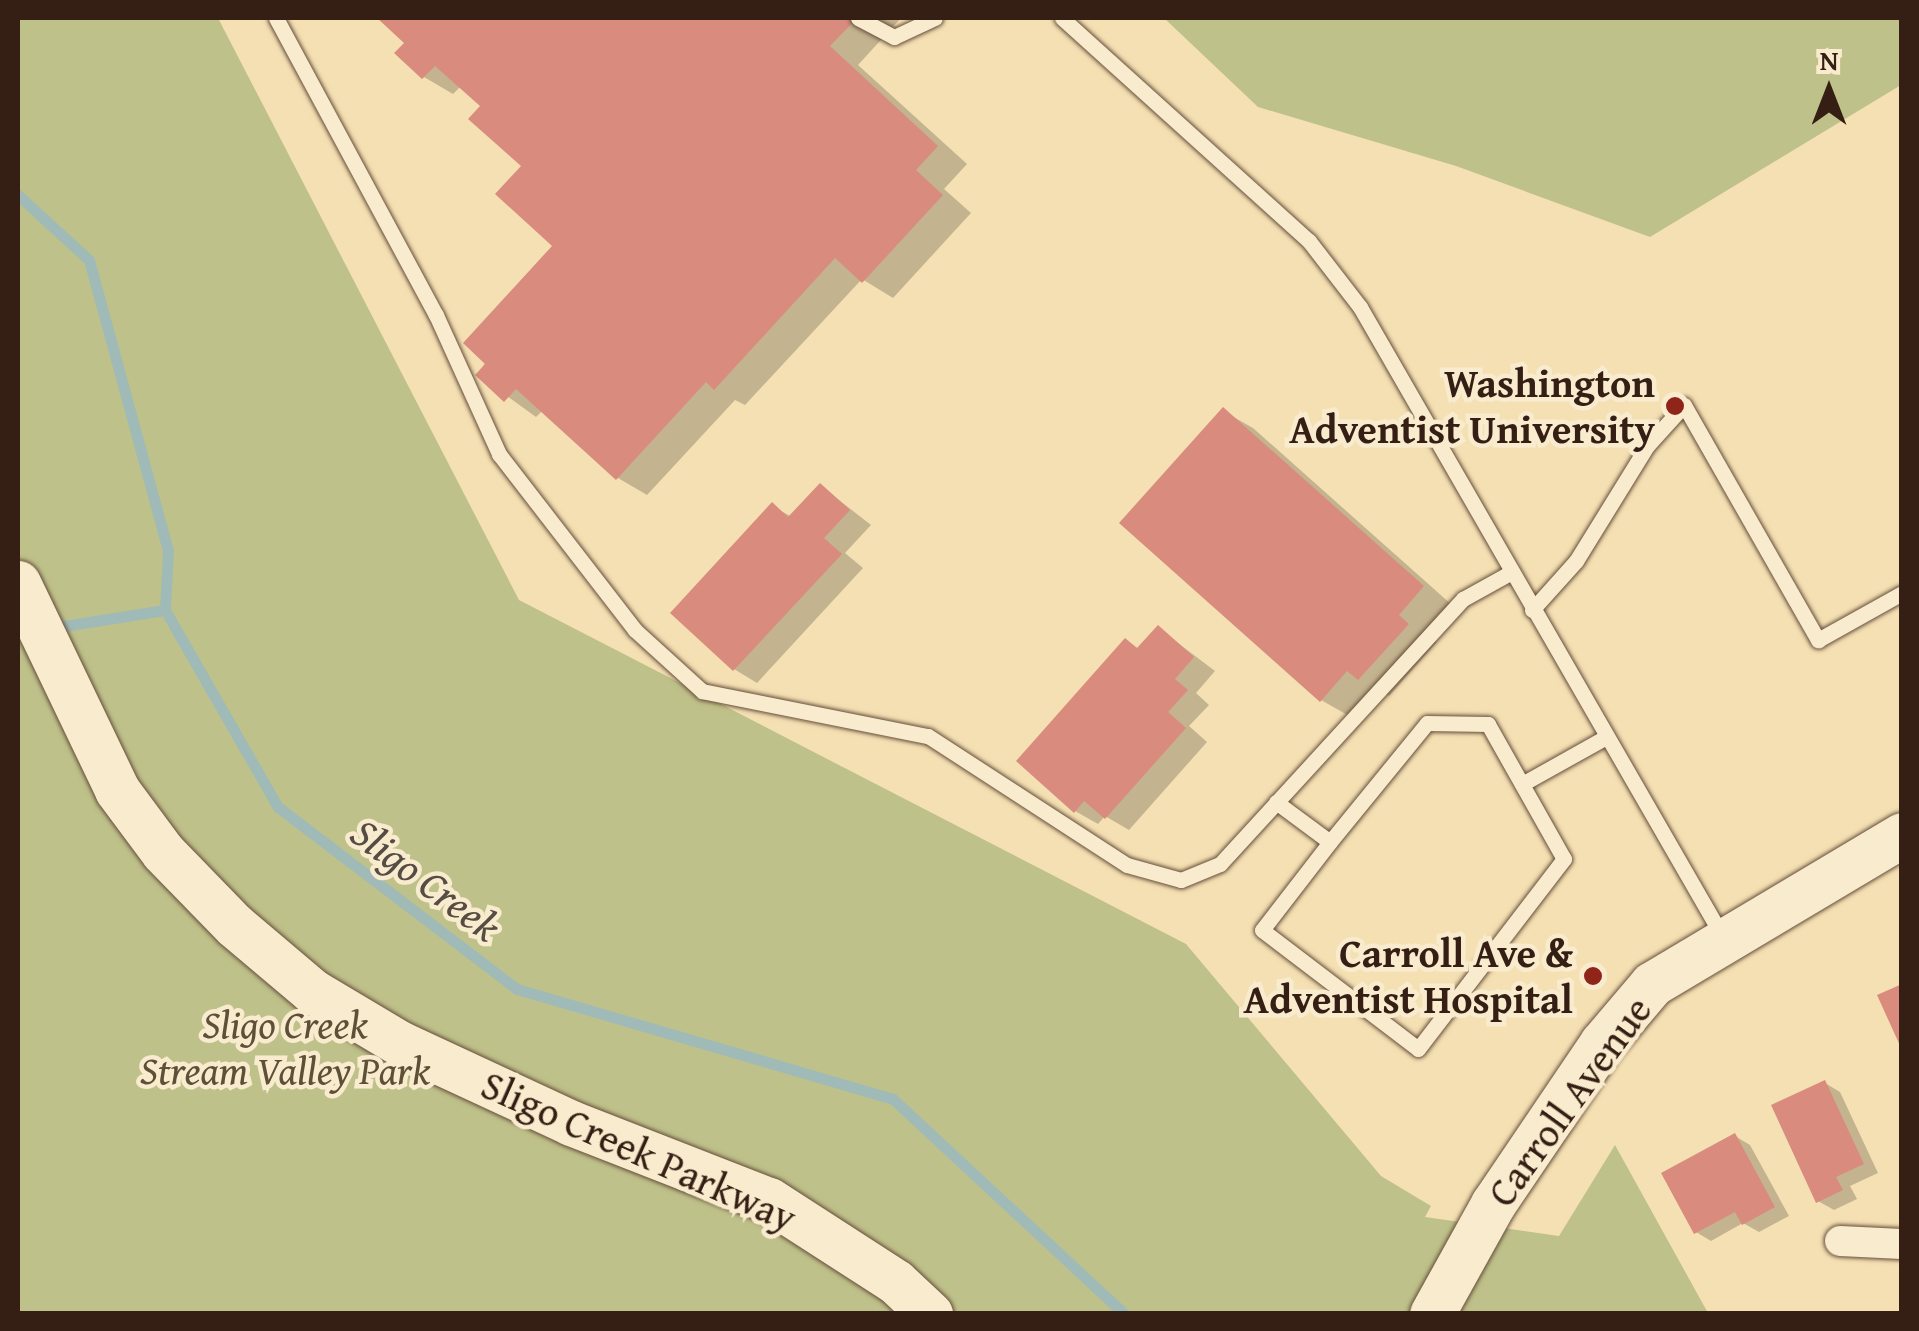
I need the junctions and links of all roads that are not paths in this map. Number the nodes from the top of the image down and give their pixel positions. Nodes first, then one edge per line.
1 (276, 18) edge
2 (858, 18) edge
3 (936, 18) edge
4 (1062, 18) edge
5 (1510, 573) junction
6 (18, 583) edge
7 (1902, 593) edge
8 (1532, 610) junction
9 (1606, 737) junction
10 (1522, 784) junction
11 (1276, 802) junction
12 (1902, 836) edge
13 (1330, 842) junction
14 (1727, 942) junction
15 (1840, 1241) dead end
16 (1902, 1244) edge
17 (930, 1314) edge
18 (1432, 1314) edge

1 - 11 lane
2 - 3 lane
4 - 5 lane
5 - 8 lane
5 - 11 lane
6 - 17 street, Sligo Creek Parkway
7 - 8 lane
8 - 9 lane
9 - 10 lane
9 - 14 lane
10 - 13 lane
10 - 13 lane
11 - 13 lane
12 - 14 street, Carroll Avenue
14 - 18 street, Carroll Avenue
15 - 16 street

